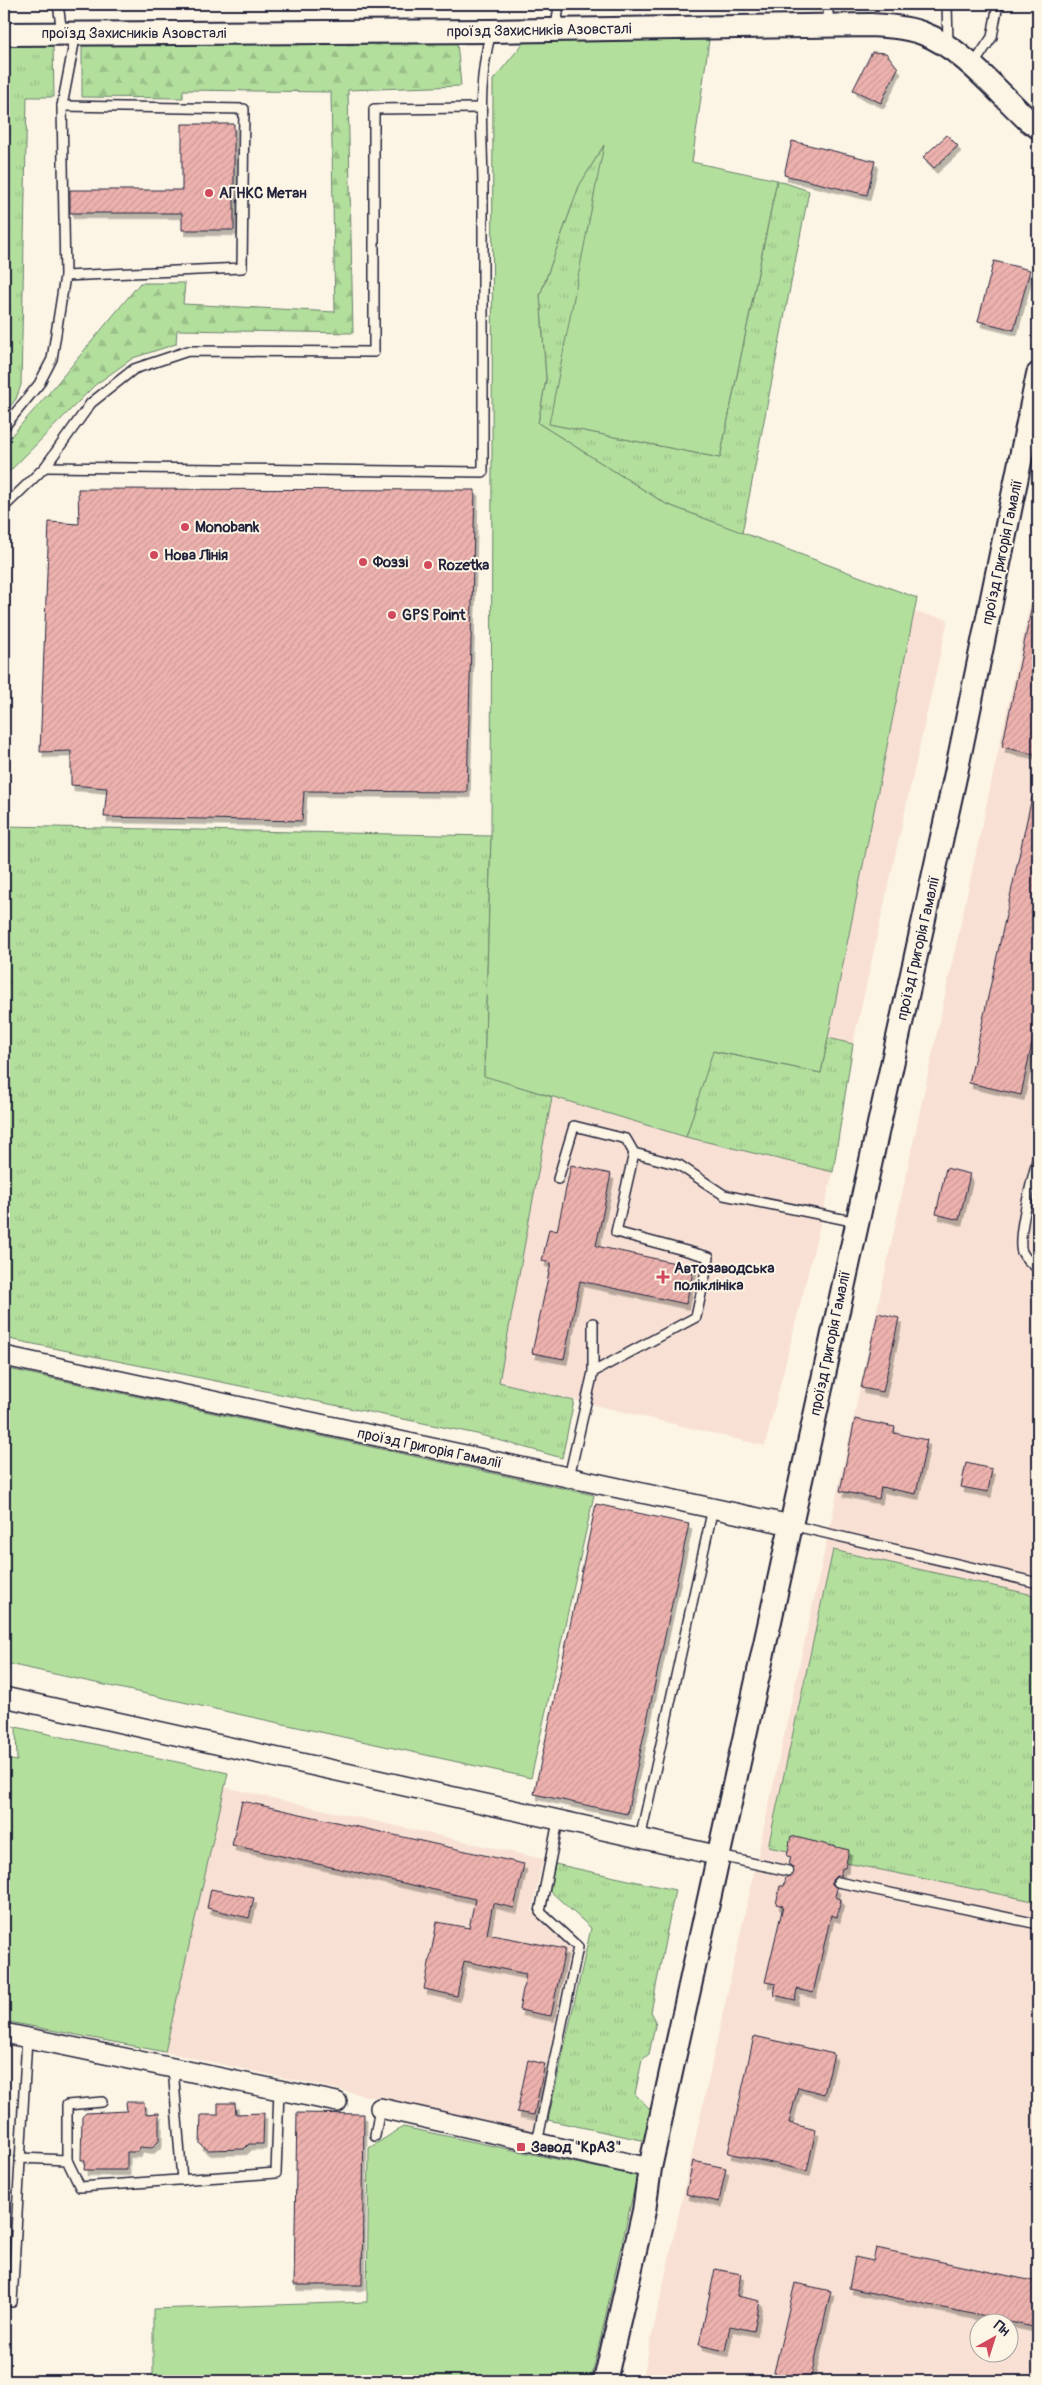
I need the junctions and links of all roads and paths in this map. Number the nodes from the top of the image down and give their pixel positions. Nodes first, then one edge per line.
1 (58, 4) edge
2 (559, 4) edge
3 (947, 4) edge
4 (998, 4) edge
5 (828, 15) edge
6 (556, 29) junction
7 (491, 32) junction
8 (69, 33) junction
9 (4, 34) edge
10 (948, 46) junction
11 (972, 67) junction
12 (62, 106) junction
13 (480, 108) junction
14 (1038, 127) edge
15 (64, 276) junction
16 (1038, 374) edge
17 (4, 428) edge
18 (45, 467) junction
19 (4, 507) edge
20 (634, 1153) junction
21 (1038, 1156) edge
22 (558, 1178) dead end
23 (857, 1222) junction
24 (1038, 1268) edge
25 (593, 1323) dead end
26 (4, 1356) edge
27 (594, 1372) junction
28 (569, 1478) junction
29 (713, 1508) junction
30 (791, 1525) junction
31 (1038, 1583) edge
32 (4, 1697) edge
33 (558, 1821) junction
34 (640, 1839) junction
35 (720, 1856) junction
36 (788, 1871) dead end
37 (838, 1882) dead end
38 (1038, 1924) edge
39 (4, 2033) edge
40 (27, 2038) junction
41 (173, 2068) junction
42 (279, 2090) junction
43 (102, 2102) dead end
44 (337, 2102) dead end
45 (380, 2108) joint
46 (375, 2136) dead end
47 (537, 2143) junction
48 (20, 2158) junction
49 (67, 2160) junction
50 (650, 2168) junction
51 (182, 2180) junction
52 (12, 2302) dead end
53 (605, 2381) edge

1 - 8 lane
2 - 6 lane
3 - 10 lane
4 - 11 lane
5 - 6 street, проїзд Захисників Азовсталі
5 - 10 street, проїзд Захисників Азовсталі
6 - 7 street, проїзд Захисників Азовсталі
7 - 8 street, проїзд Захисників Азовсталі
7 - 13 lane
8 - 9 street, проїзд Захисників Азовсталі
8 - 12 lane
10 - 11 street, проїзд Захисників Азовсталі
11 - 14 street, проїзд Захисників Азовсталі
12 - 15 lane
12 - 15 lane
13 - 18 lane
13 - 18 lane
15 - 17 lane
16 - 23 street, проїзд Григорія Гамалії
18 - 19 lane
20 - 22 lane
20 - 23 lane
20 - 27 lane
21 - 24 lane
23 - 30 street, проїзд Григорія Гамалії
25 - 27 lane
26 - 28 street, проїзд Григорія Гамалії
27 - 28 lane
28 - 29 street, проїзд Григорія Гамалії
29 - 30 street, проїзд Григорія Гамалії
29 - 34 lane
30 - 31 lane
30 - 35 street
32 - 33 street
33 - 34 street
33 - 47 lane
34 - 35 street
35 - 36 lane
35 - 50 street
37 - 38 lane
39 - 40 street
40 - 41 street
40 - 48 lane
41 - 42 street
41 - 51 lane
42 - 44 street
42 - 51 lane
43 - 49 lane
45 - 46 lane
45 - 47 street
47 - 50 street
48 - 49 lane
48 - 52 lane
49 - 51 lane
50 - 53 street

